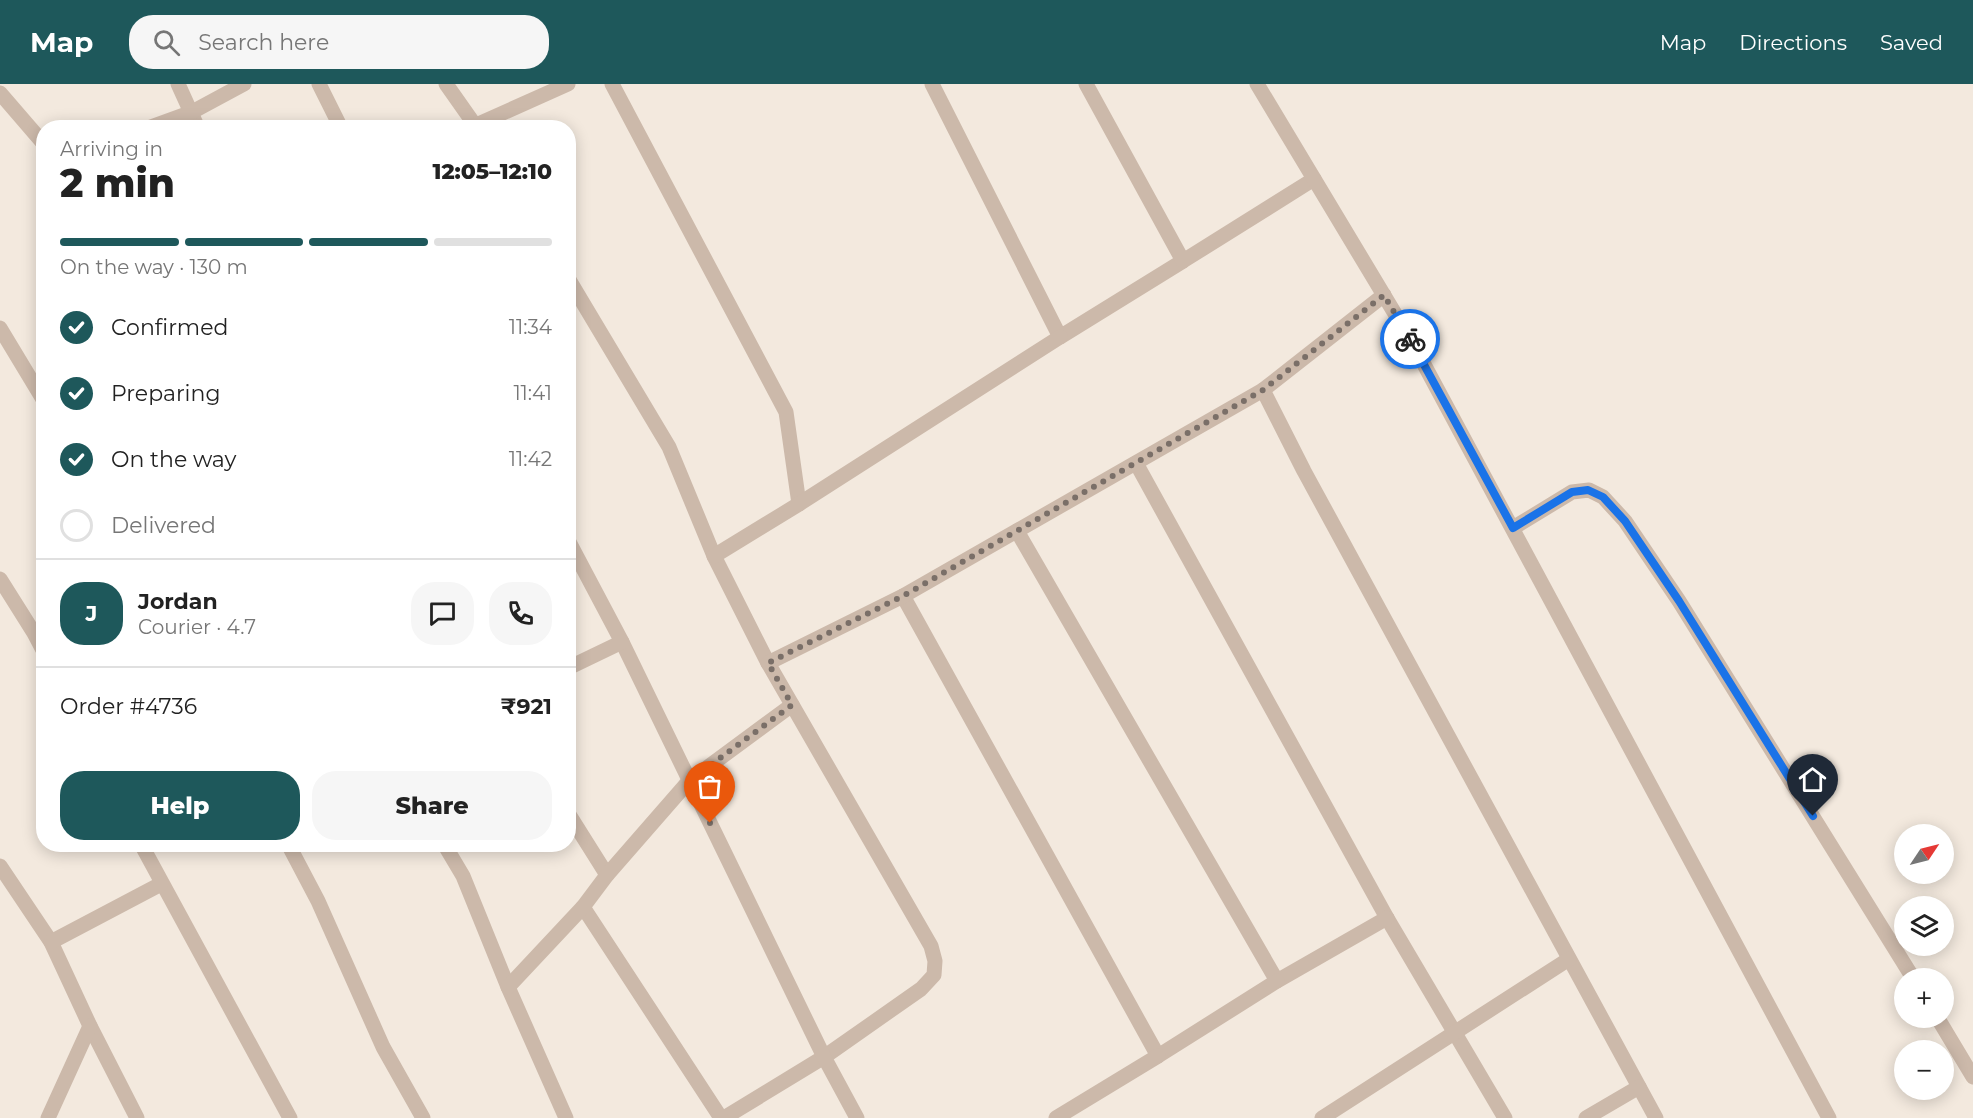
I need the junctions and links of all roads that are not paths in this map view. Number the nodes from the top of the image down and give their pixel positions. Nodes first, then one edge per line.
1 (178, 84) edge
2 (244, 84) edge
3 (319, 84) edge
4 (446, 84) edge
5 (568, 84) edge
6 (612, 84) edge
7 (932, 84) edge
8 (1086, 84) edge
9 (1257, 84) edge
10 (0, 93) edge
11 (192, 111) junction
12 (169, 120) edge
13 (195, 120) edge
14 (337, 120) edge
15 (473, 120) edge
16 (490, 120) edge
17 (36, 135) edge
18 (1314, 179) junction
19 (1183, 261) junction
20 (576, 291) edge
21 (1384, 295) junction
22 (0, 328) edge
23 (1060, 337) junction
24 (36, 388) edge
25 (1263, 390) junction
26 (1136, 463) junction
27 (799, 504) junction
28 (1513, 528) junction
29 (1017, 531) junction
30 (576, 555) edge
31 (714, 556) junction
32 (0, 579) edge
33 (903, 596) junction
34 (36, 626) edge
35 (622, 642) junction
36 (768, 663) junction
37 (576, 664) edge
38 (792, 705) junction
39 (689, 781) junction
40 (576, 826) edge
41 (145, 852) edge
42 (292, 852) edge
43 (449, 852) edge
44 (0, 866) edge
45 (607, 875) junction
46 (161, 884) junction
47 (583, 907) junction
48 (1387, 918) junction
49 (51, 942) junction
50 (1569, 959) junction
51 (1907, 968) edge
52 (1277, 981) junction
53 (508, 987) junction
54 (90, 1026) junction
55 (1943, 1028) edge
56 (1454, 1033) junction
57 (1158, 1056) junction
58 (824, 1057) junction
59 (1973, 1077) edge
60 (1639, 1087) junction
61 (48, 1118) edge
62 (137, 1118) edge
63 (290, 1118) edge
64 (423, 1118) edge
65 (566, 1118) edge
66 (722, 1118) edge
67 (857, 1118) edge
68 (1056, 1118) edge
69 (1322, 1118) edge
70 (1505, 1118) edge
71 (1586, 1118) edge
72 (1656, 1118) edge
73 (1829, 1118) edge

1 - 11 street
2 - 11 street
3 - 14 street
4 - 15 street
5 - 16 street
6 - 27 street
7 - 23 street
8 - 19 street
9 - 18 street
10 - 17 street
11 - 12 street
11 - 13 street
18 - 19 street
18 - 21 street
19 - 23 street
20 - 31 street
21 - 25 street
21 - 28 street
22 - 24 street
23 - 27 street
25 - 26 street
25 - 50 street
26 - 29 street
26 - 48 street
27 - 31 street
28 - 51 street
28 - 73 street
29 - 33 street
29 - 52 street
30 - 35 street
31 - 36 street
32 - 34 street
33 - 36 street
33 - 57 street
35 - 37 street
35 - 39 street
36 - 38 street
38 - 39 street
38 - 58 street
39 - 45 street
39 - 58 street
40 - 45 street
41 - 46 street
42 - 64 street
43 - 53 street
44 - 49 street
45 - 47 street
46 - 49 street
46 - 63 street
47 - 53 street
47 - 66 street
48 - 52 street
48 - 56 street
49 - 54 street
50 - 56 street
50 - 60 street
52 - 57 street
53 - 65 street
54 - 61 street
54 - 62 street
55 - 59 street
56 - 69 street
56 - 70 street
57 - 68 street
58 - 66 street
58 - 67 street
60 - 71 street
60 - 72 street

